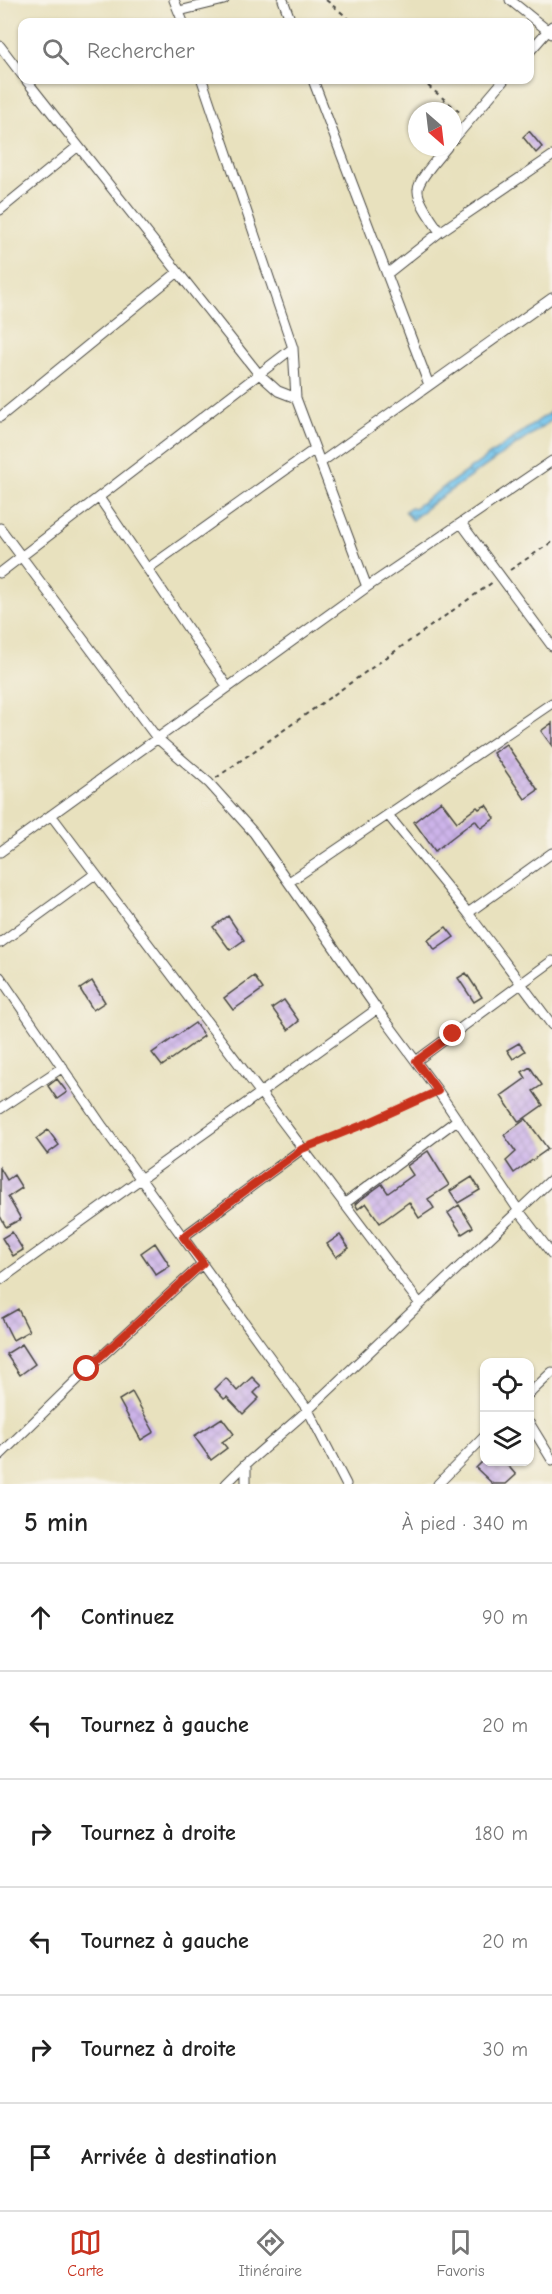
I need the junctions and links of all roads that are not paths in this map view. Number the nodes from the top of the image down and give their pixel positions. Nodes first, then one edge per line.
1 (174, 0) edge
2 (224, 0) edge
3 (283, 0) edge
4 (510, 0) edge
5 (179, 11) junction
6 (182, 18) edge
7 (290, 18) edge
8 (551, 30) edge
9 (0, 46) edge
10 (534, 47) edge
11 (18, 70) edge
12 (29, 84) edge
13 (203, 84) edge
14 (315, 84) edge
15 (500, 84) edge
16 (462, 128) edge
17 (77, 147) junction
18 (441, 156) edge
19 (552, 156) edge
20 (0, 210) edge
21 (440, 232) junction
22 (178, 272) junction
23 (387, 274) junction
24 (552, 298) edge
25 (294, 348) junction
26 (258, 373) junction
27 (429, 385) junction
28 (296, 398) junction
29 (0, 417) edge
30 (315, 449) junction
31 (552, 461) edge
32 (320, 463) junction
33 (100, 499) junction
34 (461, 523) junction
35 (0, 528) edge
36 (23, 557) junction
37 (147, 569) junction
38 (0, 573) edge
39 (368, 586) junction
40 (552, 646) edge
41 (227, 686) junction
42 (552, 703) edge
43 (158, 738) junction
44 (51, 815) junction
45 (388, 815) junction
46 (0, 852) edge
47 (552, 853) edge
48 (95, 874) junction
49 (289, 882) junction
50 (468, 913) junction
51 (0, 943) edge
52 (552, 961) edge
53 (0, 977) edge
54 (521, 985) junction
55 (377, 1009) junction
56 (552, 1025) edge
57 (416, 1061) junction
58 (63, 1067) junction
59 (260, 1092) junction
60 (0, 1109) edge
61 (458, 1120) junction
62 (302, 1149) junction
63 (141, 1179) junction
64 (552, 1179) edge
65 (344, 1204) junction
66 (519, 1210) junction
67 (183, 1237) junction
68 (552, 1254) edge
69 (203, 1263) junction
70 (0, 1280) edge
71 (420, 1304) junction
72 (552, 1372) edge
73 (534, 1389) edge
74 (308, 1410) junction
75 (534, 1431) edge
76 (480, 1441) edge
77 (0, 1455) edge
78 (552, 1460) edge
79 (246, 1464) junction
80 (226, 1484) edge
81 (246, 1484) edge
82 (346, 1484) edge
83 (438, 1484) edge

1 - 5 street
2 - 5 street
3 - 7 street
4 - 8 street
5 - 6 street
8 - 10 street
9 - 11 street
12 - 17 street
13 - 25 street
14 - 23 street
15 - 16 street
17 - 20 street
17 - 22 street
18 - 21 street
19 - 21 street
21 - 23 street
22 - 26 street
22 - 29 street
23 - 27 street
24 - 27 street
25 - 26 street
25 - 28 street
26 - 28 street
26 - 33 street
27 - 32 street
28 - 30 street
30 - 32 street
30 - 37 street
31 - 34 street
32 - 39 street
33 - 36 street
33 - 37 street
34 - 39 street
34 - 40 street
35 - 36 street
36 - 38 street
36 - 43 street
37 - 41 street
39 - 41 street
41 - 43 street
42 - 45 street
43 - 44 street
43 - 49 street
44 - 46 street
44 - 48 street
45 - 49 street
45 - 50 street
47 - 50 street
48 - 51 street
48 - 59 street
49 - 55 street
50 - 54 street
52 - 54 street
53 - 58 street
54 - 56 street
54 - 57 street
55 - 57 street
55 - 59 street
57 - 61 street
58 - 60 street
58 - 63 street
59 - 62 street
59 - 63 street
61 - 65 street
61 - 66 street
62 - 65 street
62 - 67 street
63 - 67 street
63 - 70 street
64 - 66 street
65 - 71 street
66 - 68 street
66 - 71 street
67 - 69 street
69 - 74 street
69 - 77 street
71 - 74 street
72 - 73 street
74 - 79 street
74 - 82 street
75 - 78 street
76 - 83 street
79 - 80 street
79 - 81 street

